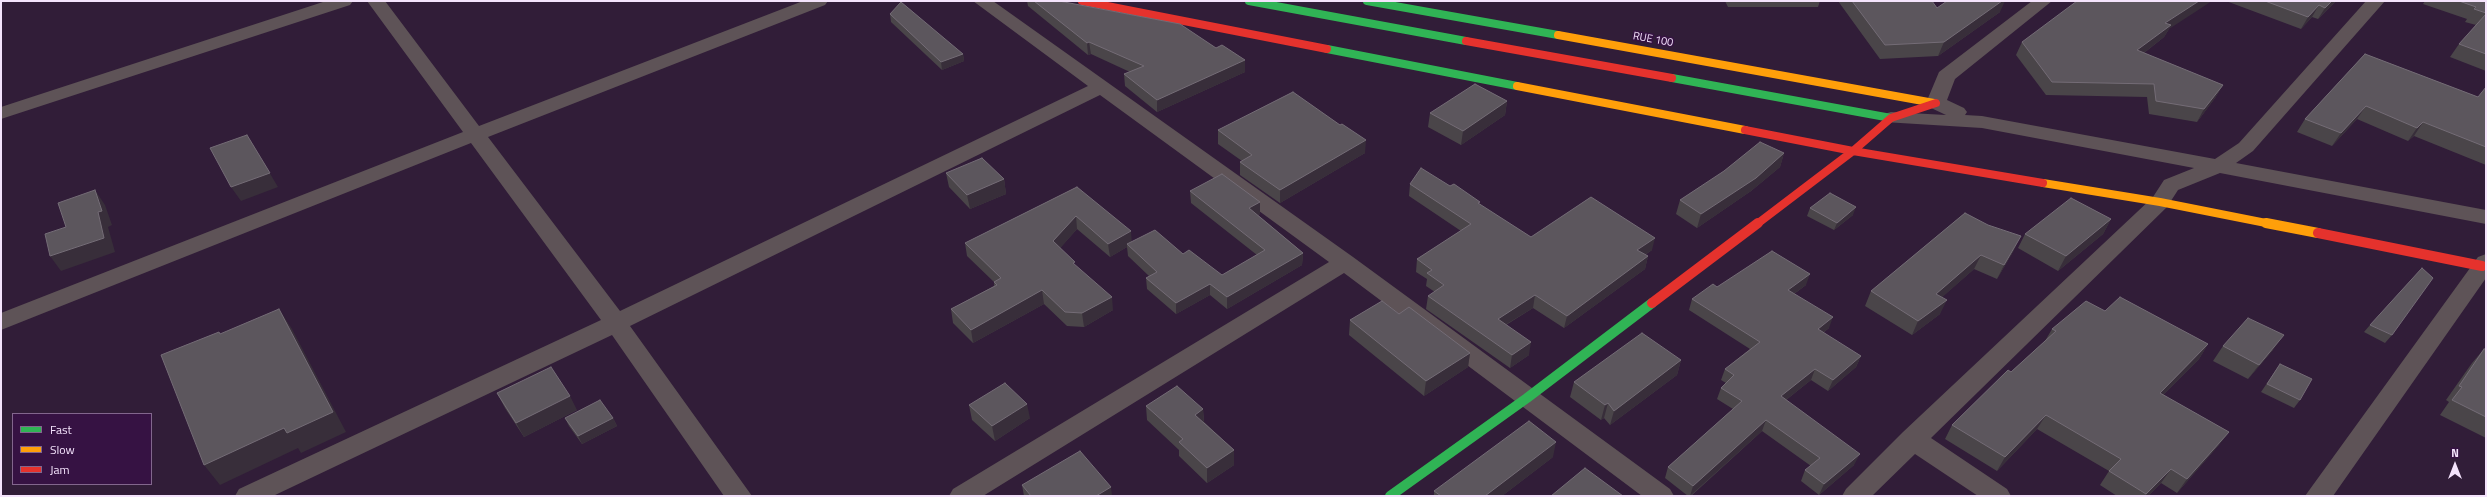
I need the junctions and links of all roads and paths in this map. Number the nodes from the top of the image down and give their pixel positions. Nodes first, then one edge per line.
1 (344, 1) edge
2 (376, 1) edge
3 (819, 1) edge
4 (982, 1) edge
5 (1082, 1) edge
6 (1249, 1) edge
7 (1367, 1) edge
8 (2043, 1) edge
9 (2376, 1) edge
10 (2023, 7) edge
11 (1100, 88) junction
12 (1936, 103) junction
13 (1, 113) edge
14 (1891, 118) junction
15 (1982, 122) junction
16 (476, 134) junction
17 (1853, 151) junction
18 (2219, 166) junction
19 (2160, 202) junction
20 (2486, 217) edge
21 (1345, 262) junction
22 (2484, 264) edge
23 (1, 322) edge
24 (616, 323) junction
25 (1527, 398) junction
26 (1912, 439) junction
27 (248, 496) edge
28 (738, 496) edge
29 (962, 496) edge
30 (1390, 496) edge
31 (1661, 496) edge
32 (1855, 496) edge
33 (1998, 496) edge
34 (2318, 496) edge

1 - 13 street
2 - 16 street
3 - 16 street
4 - 11 street
5 - 17 street
6 - 14 street
7 - 12 street, RUE 100
8 - 10 street
9 - 18 street
10 - 12 street
11 - 21 street
11 - 24 street
12 - 14 street
12 - 15 street
14 - 15 street
14 - 17 street
15 - 18 street
16 - 23 street
16 - 24 street
17 - 19 street
17 - 25 street
18 - 19 street
18 - 20 street
19 - 22 street
19 - 26 street
21 - 25 street
21 - 29 street
22 - 34 street
24 - 27 street
24 - 28 street
25 - 30 street
25 - 31 street
26 - 32 street
26 - 33 street

